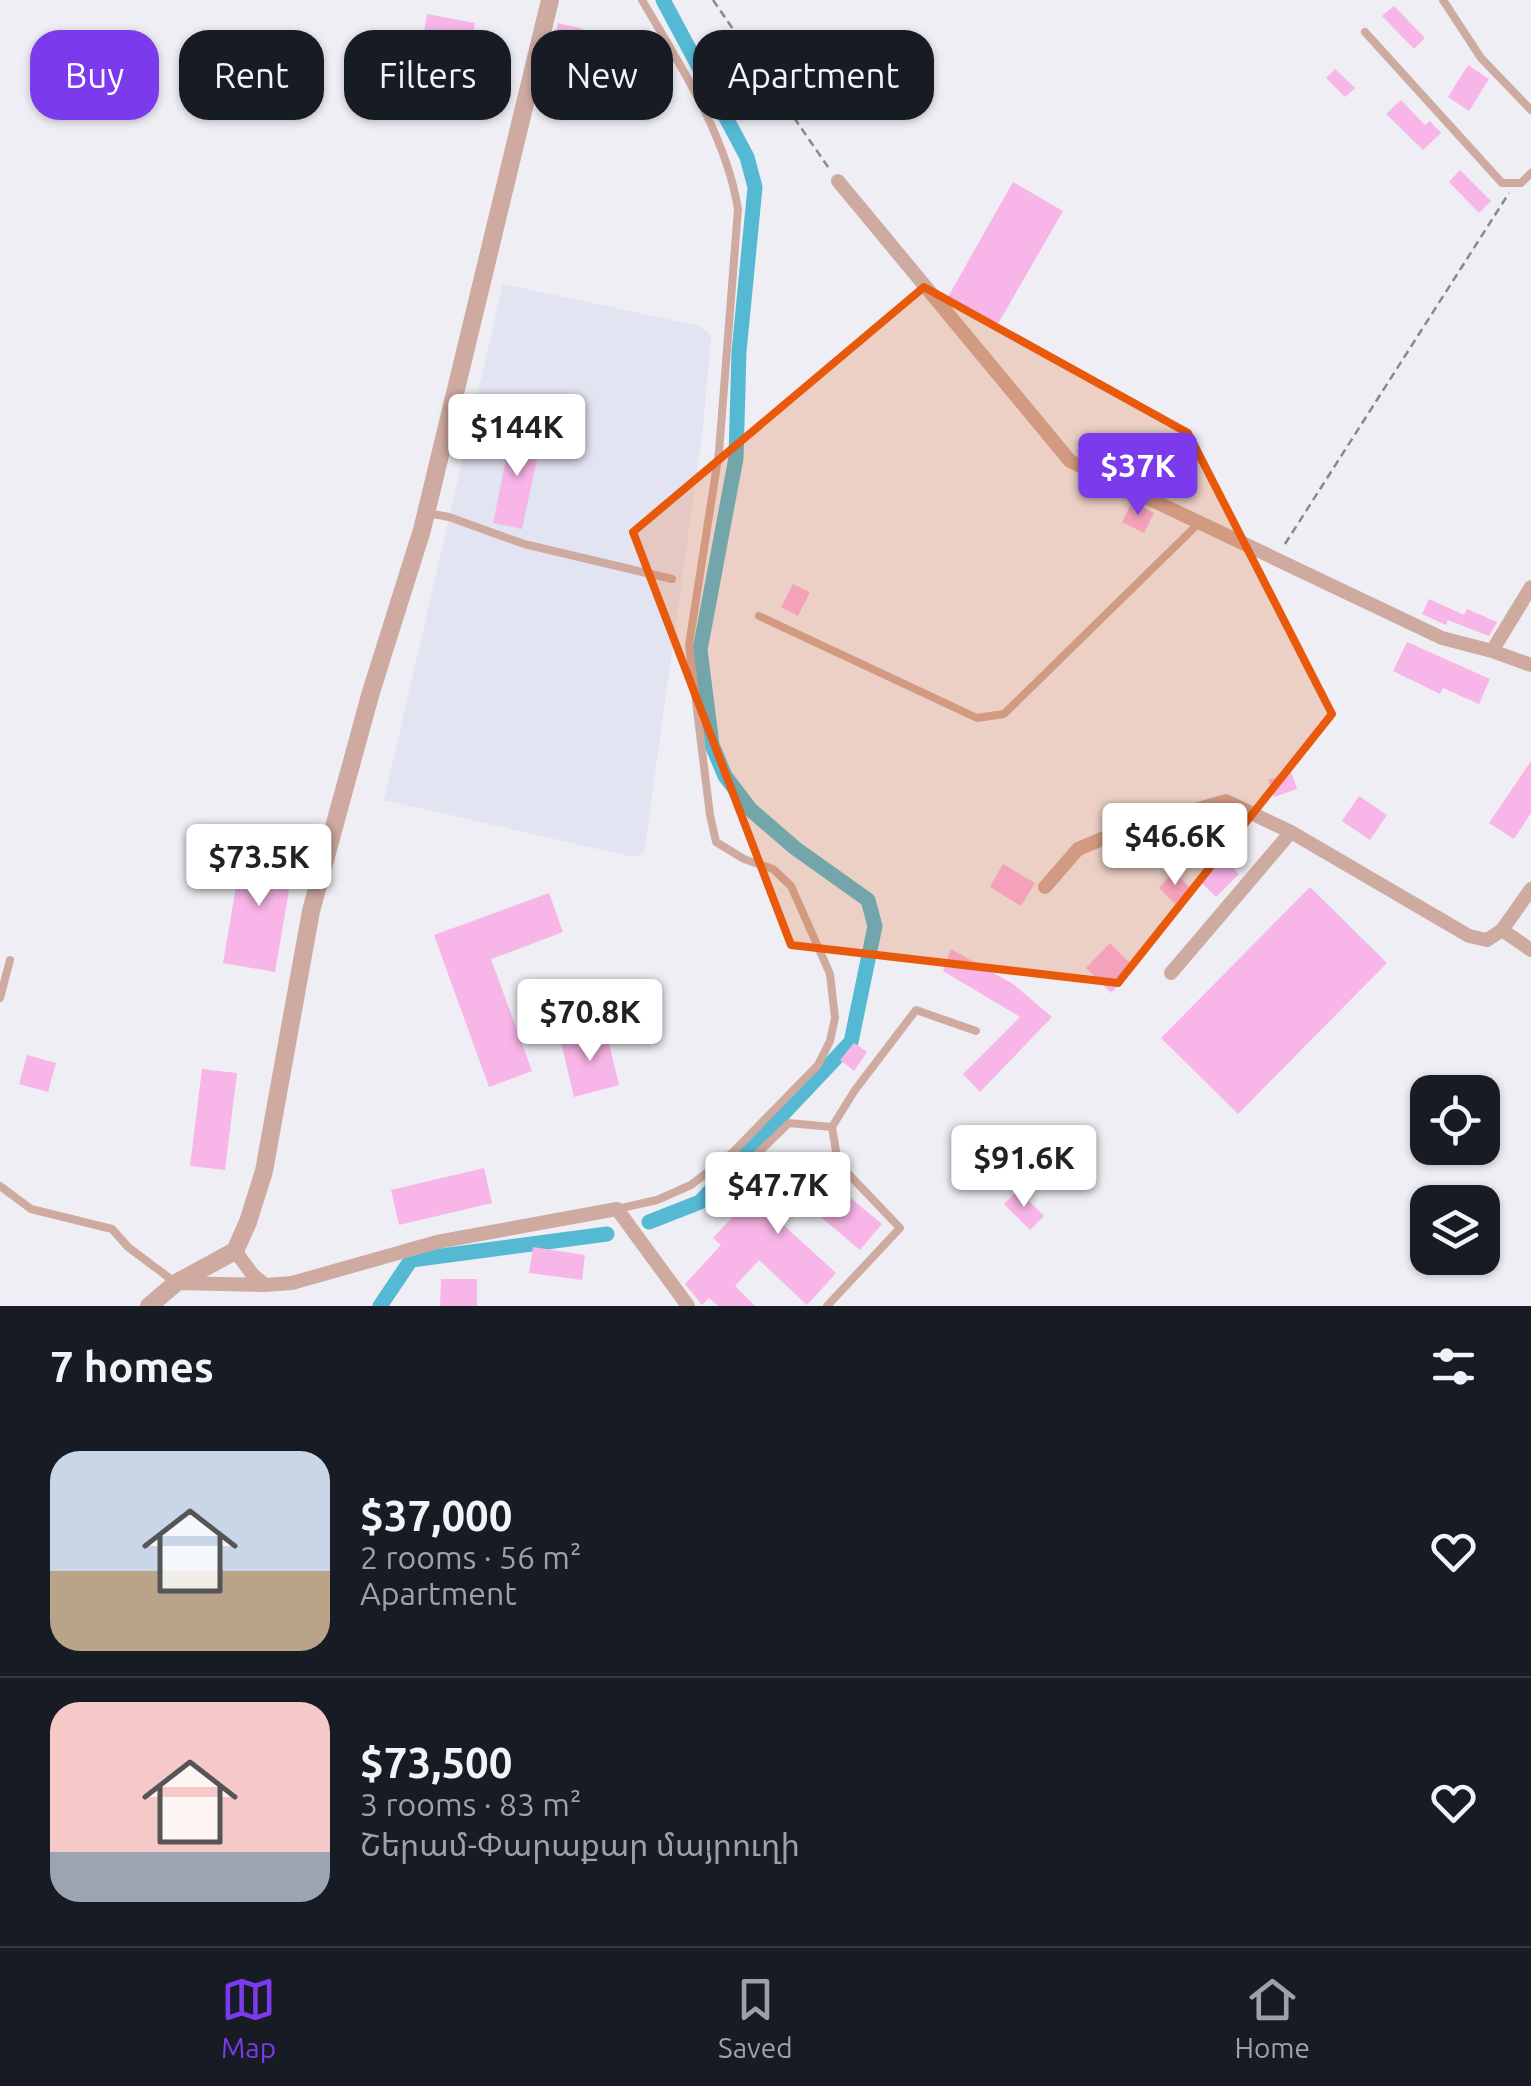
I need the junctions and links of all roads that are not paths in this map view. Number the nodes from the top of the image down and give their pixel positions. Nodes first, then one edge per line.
1 (550, 0) edge
2 (642, 0) edge
3 (1443, 0) edge
4 (1365, 32) dead end
5 (1531, 110) edge
6 (1531, 173) edge
7 (838, 181) road end
8 (426, 512) junction
9 (1200, 522) junction
10 (672, 579) dead end
11 (1531, 587) edge
12 (759, 616) dead end
13 (1492, 650) junction
14 (1531, 665) edge
15 (1292, 832) junction
16 (1045, 887) dead end
17 (1531, 889) edge
18 (1502, 930) junction
19 (1531, 950) edge
20 (10, 960) dead end
21 (1171, 974) dead end
22 (0, 998) edge
23 (976, 1031) dead end
24 (832, 1127) junction
25 (0, 1186) edge
26 (719, 1191) dead end
27 (617, 1209) junction
28 (234, 1251) junction
29 (176, 1284) junction
30 (265, 1285) junction
31 (148, 1306) edge
32 (688, 1306) edge
33 (828, 1306) edge

1 - 8 street
2 - 27 lane
3 - 5 lane
4 - 6 lane
7 - 9 street
8 - 10 lane
8 - 28 street
9 - 12 lane
9 - 13 street
11 - 13 street
13 - 14 street
15 - 16 street
15 - 18 street
15 - 21 street
17 - 18 street
18 - 19 street
20 - 22 lane
23 - 24 lane
24 - 26 lane
24 - 33 lane
25 - 29 lane
27 - 30 street
27 - 32 street
28 - 29 street
28 - 30 street
29 - 30 street
29 - 31 street

